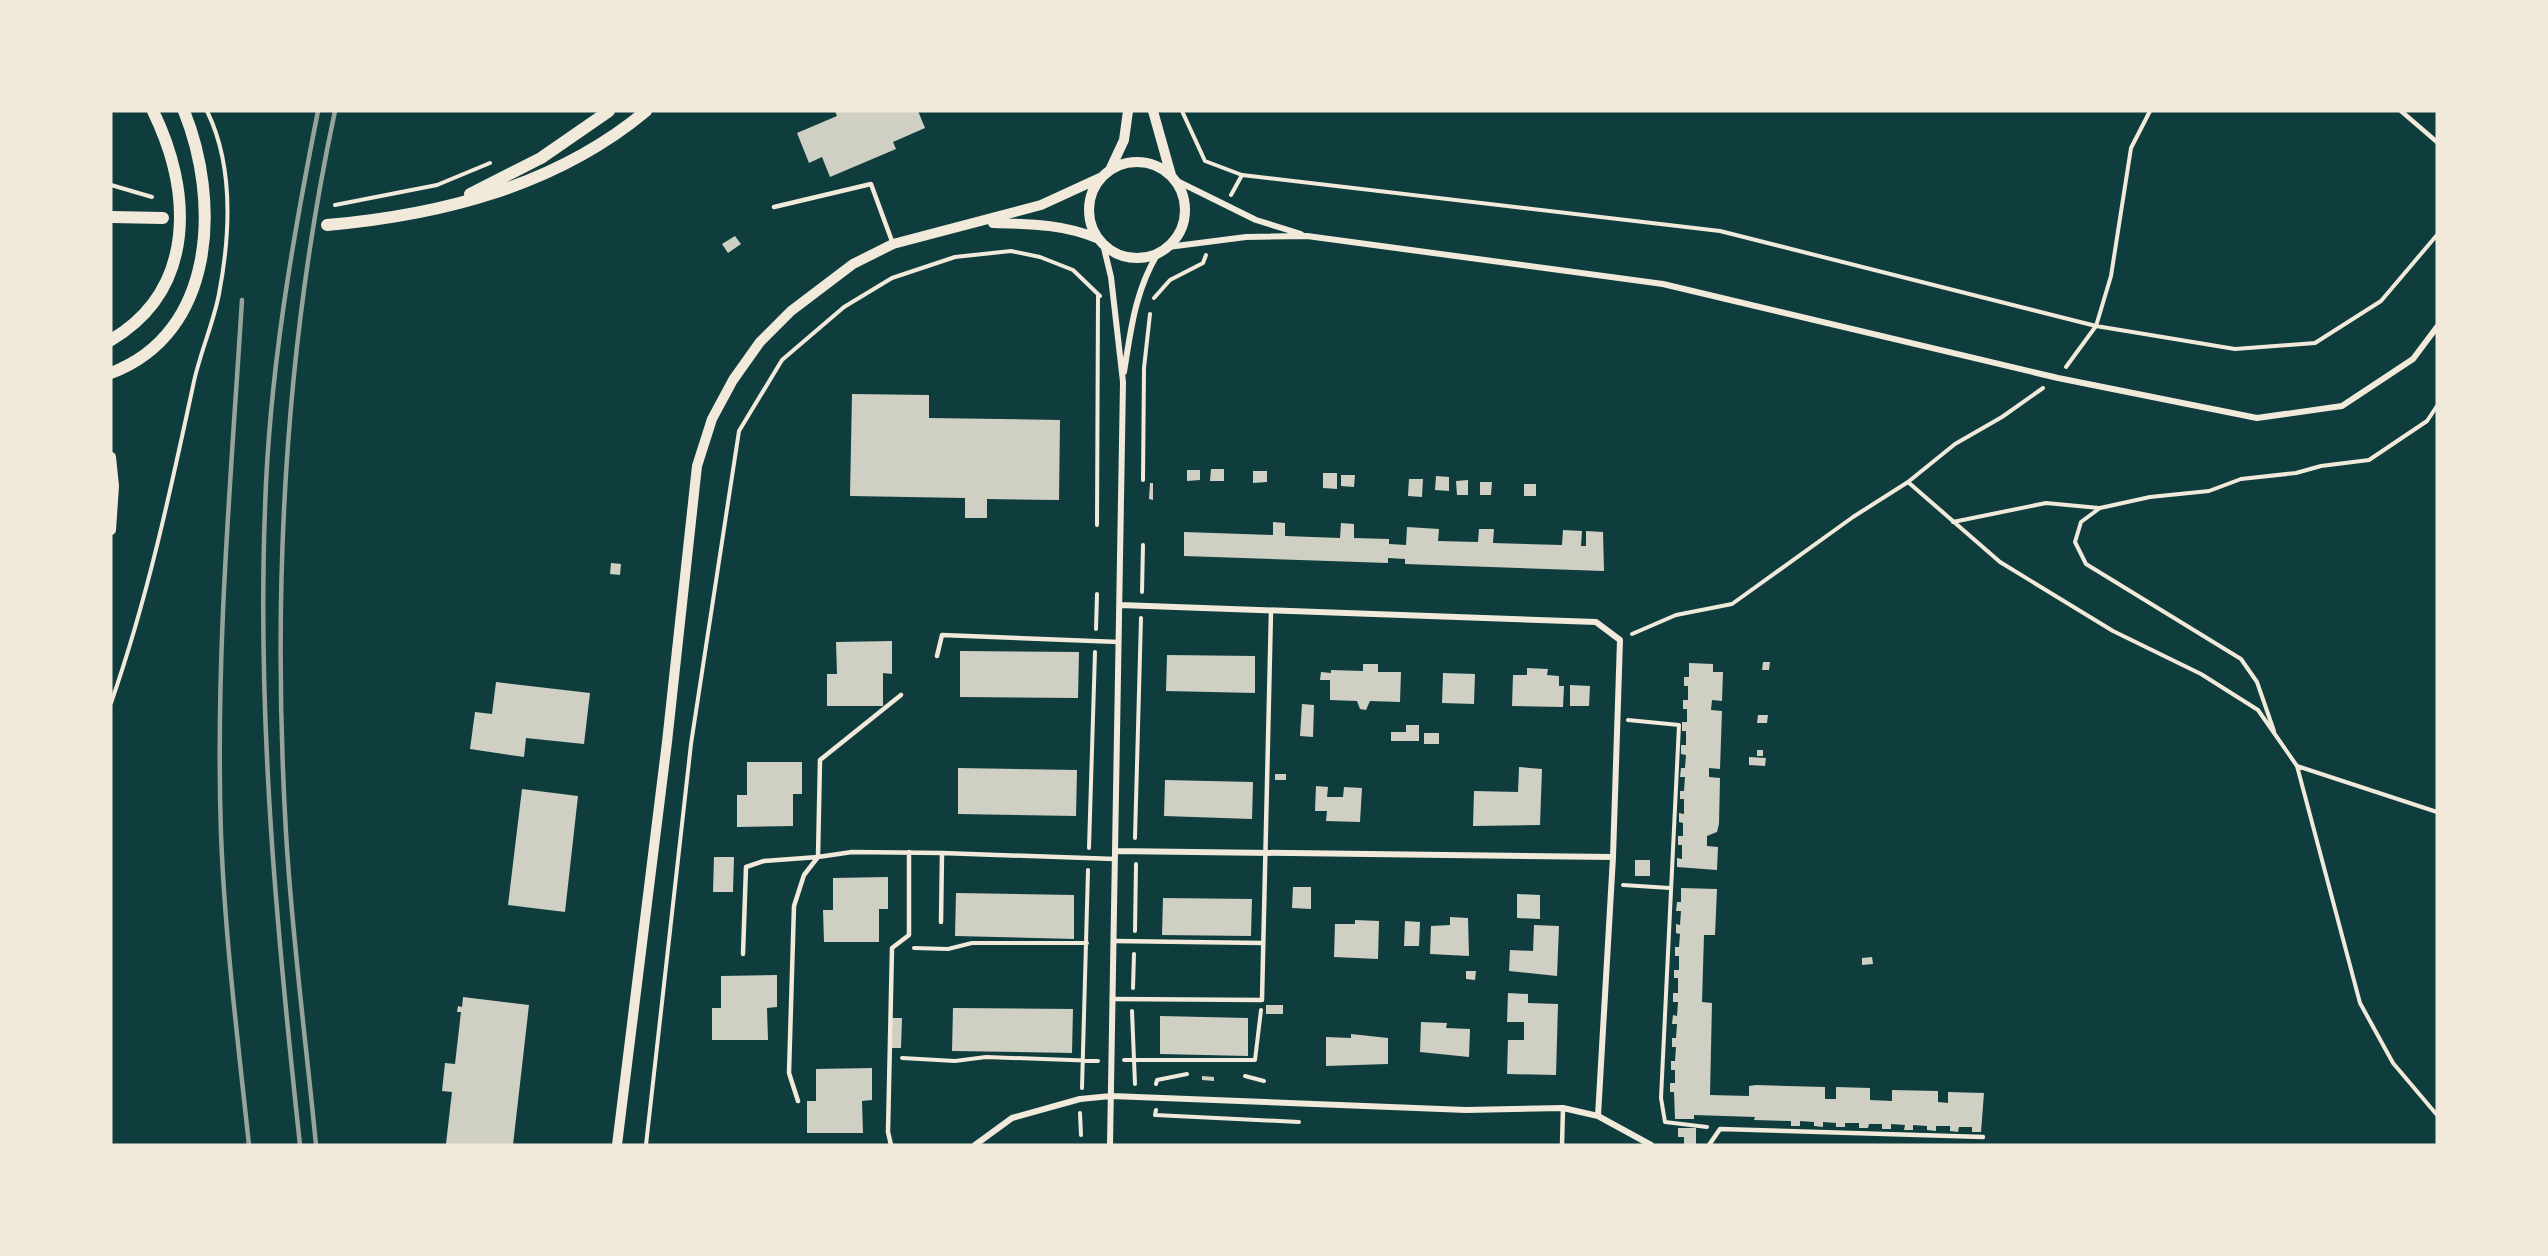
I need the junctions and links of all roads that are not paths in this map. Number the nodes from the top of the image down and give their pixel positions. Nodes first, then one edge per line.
1 (153, 111) edge
2 (184, 111) edge
3 (609, 111) edge
4 (646, 111) edge
5 (1128, 111) edge
6 (1153, 111) edge
7 (2401, 111) edge
8 (2437, 142) edge
9 (1106, 174) junction
10 (1174, 178) junction
11 (774, 207) dead end
12 (433, 211) junction
13 (111, 217) edge
14 (163, 218) dead end
15 (980, 222) junction
16 (327, 225) dead end
17 (1307, 236) junction
18 (1101, 241) junction
19 (893, 244) junction
20 (1163, 250) junction
21 (2437, 327) edge
22 (111, 340) edge
23 (111, 373) edge
24 (1123, 382) junction
25 (111, 457) edge
26 (111, 530) edge
27 (1120, 606) junction
28 (1271, 610) junction
29 (1119, 642) junction
30 (937, 656) dead end
31 (901, 695) dead end
32 (1115, 851) junction
33 (1264, 851) junction
34 (909, 852) junction
35 (942, 853) junction
36 (818, 857) junction
37 (1613, 857) junction
38 (1115, 859) junction
39 (941, 922) dead end
40 (1113, 941) junction
41 (1263, 943) junction
42 (743, 954) dead end
43 (1112, 999) junction
44 (1111, 1096) junction
45 (798, 1101) dead end
46 (1563, 1108) junction
47 (1598, 1116) junction
48 (1983, 1137) dead end
49 (617, 1145) edge
50 (891, 1145) edge
51 (975, 1145) edge
52 (1110, 1145) edge
53 (1562, 1145) edge
54 (1651, 1145) edge
55 (1709, 1145) edge

1 - 22 main road
2 - 23 main road
3 - 12 main road
4 - 12 main road
5 - 9 street
6 - 10 street
7 - 8 lane
9 - 10 street
9 - 15 street
9 - 18 street
10 - 17 street
10 - 20 street
11 - 19 lane
12 - 16 main road
13 - 14 main road
15 - 18 street
15 - 19 street
17 - 20 street
17 - 21 street
18 - 20 street
18 - 24 street
19 - 49 street
20 - 24 street
24 - 27 street
25 - 26 street
27 - 28 street
27 - 29 street
28 - 33 lane
28 - 37 street
29 - 30 lane
29 - 32 street
31 - 36 lane
32 - 33 street
32 - 38 street
33 - 37 street
33 - 41 lane
34 - 35 lane
34 - 36 lane
34 - 50 lane
35 - 38 lane
35 - 39 lane
36 - 42 lane
36 - 45 lane
37 - 47 street
38 - 40 street
40 - 41 lane
40 - 43 street
41 - 43 lane
43 - 44 street
44 - 46 street
44 - 51 street
44 - 52 street
46 - 47 street
46 - 53 lane
47 - 54 street
48 - 55 lane

